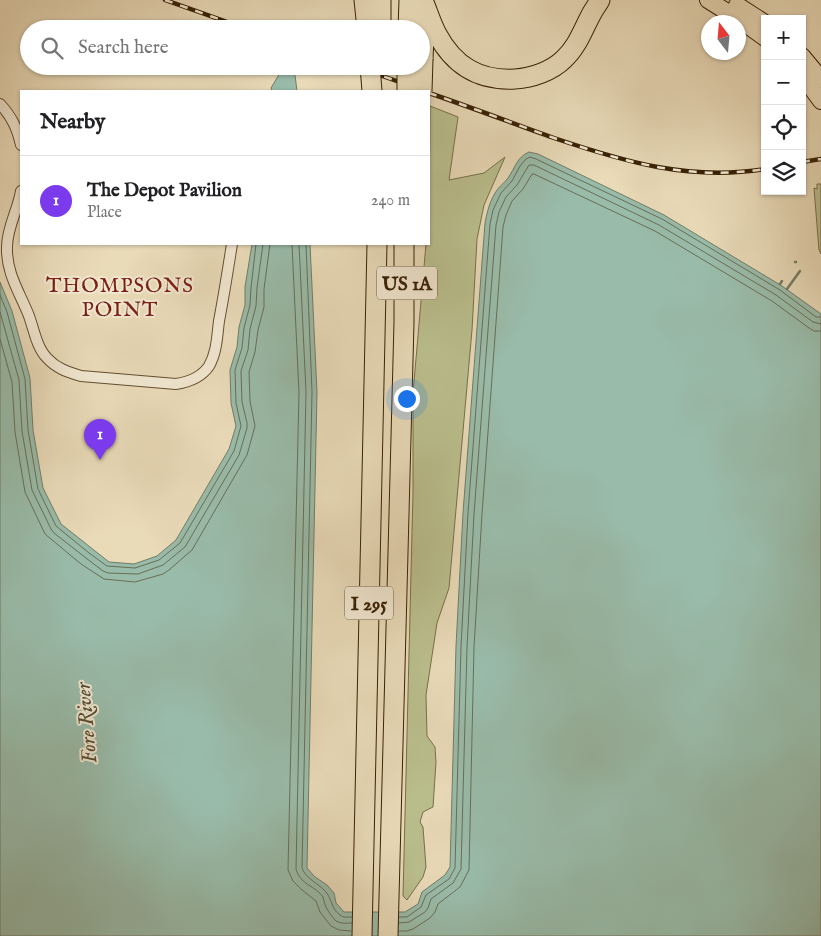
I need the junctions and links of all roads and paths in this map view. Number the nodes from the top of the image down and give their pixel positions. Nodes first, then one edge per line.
1 (364, 0) edge
2 (382, 0) edge
3 (708, 0) edge
4 (729, 0) edge
5 (420, 2) edge
6 (594, 5) edge
7 (366, 20) edge
8 (381, 20) edge
9 (412, 20) edge
10 (419, 20) edge
11 (430, 20) edge
12 (761, 20) edge
13 (430, 21) edge
14 (761, 35) edge
15 (804, 60) edge
16 (371, 75) edge
17 (380, 75) edge
18 (412, 75) edge
19 (418, 75) edge
20 (806, 79) edge
21 (372, 90) edge
22 (379, 90) edge
23 (407, 90) edge
24 (422, 90) edge
25 (819, 90) edge
26 (0, 104) edge
27 (18, 125) edge
28 (20, 138) edge
29 (20, 202) edge
30 (232, 245) edge
31 (377, 245) edge
32 (404, 245) edge
33 (410, 245) edge
34 (404, 322) junction
35 (362, 936) edge
36 (388, 936) edge

1 - 7 highway
2 - 8 highway
3 - 14 main road
4 - 12 main road
5 - 9 highway
5 - 10 highway
5 - 11 highway
6 - 13 highway
15 - 25 main road
16 - 21 highway, bridge
17 - 22 highway
18 - 23 highway, bridge
19 - 24 highway, bridge
20 - 25 main road
26 - 27 street
27 - 28 street
29 - 30 street
31 - 35 highway, I 295
32 - 34 highway, I 295
33 - 34 highway, US 1A
34 - 36 highway, I 295

